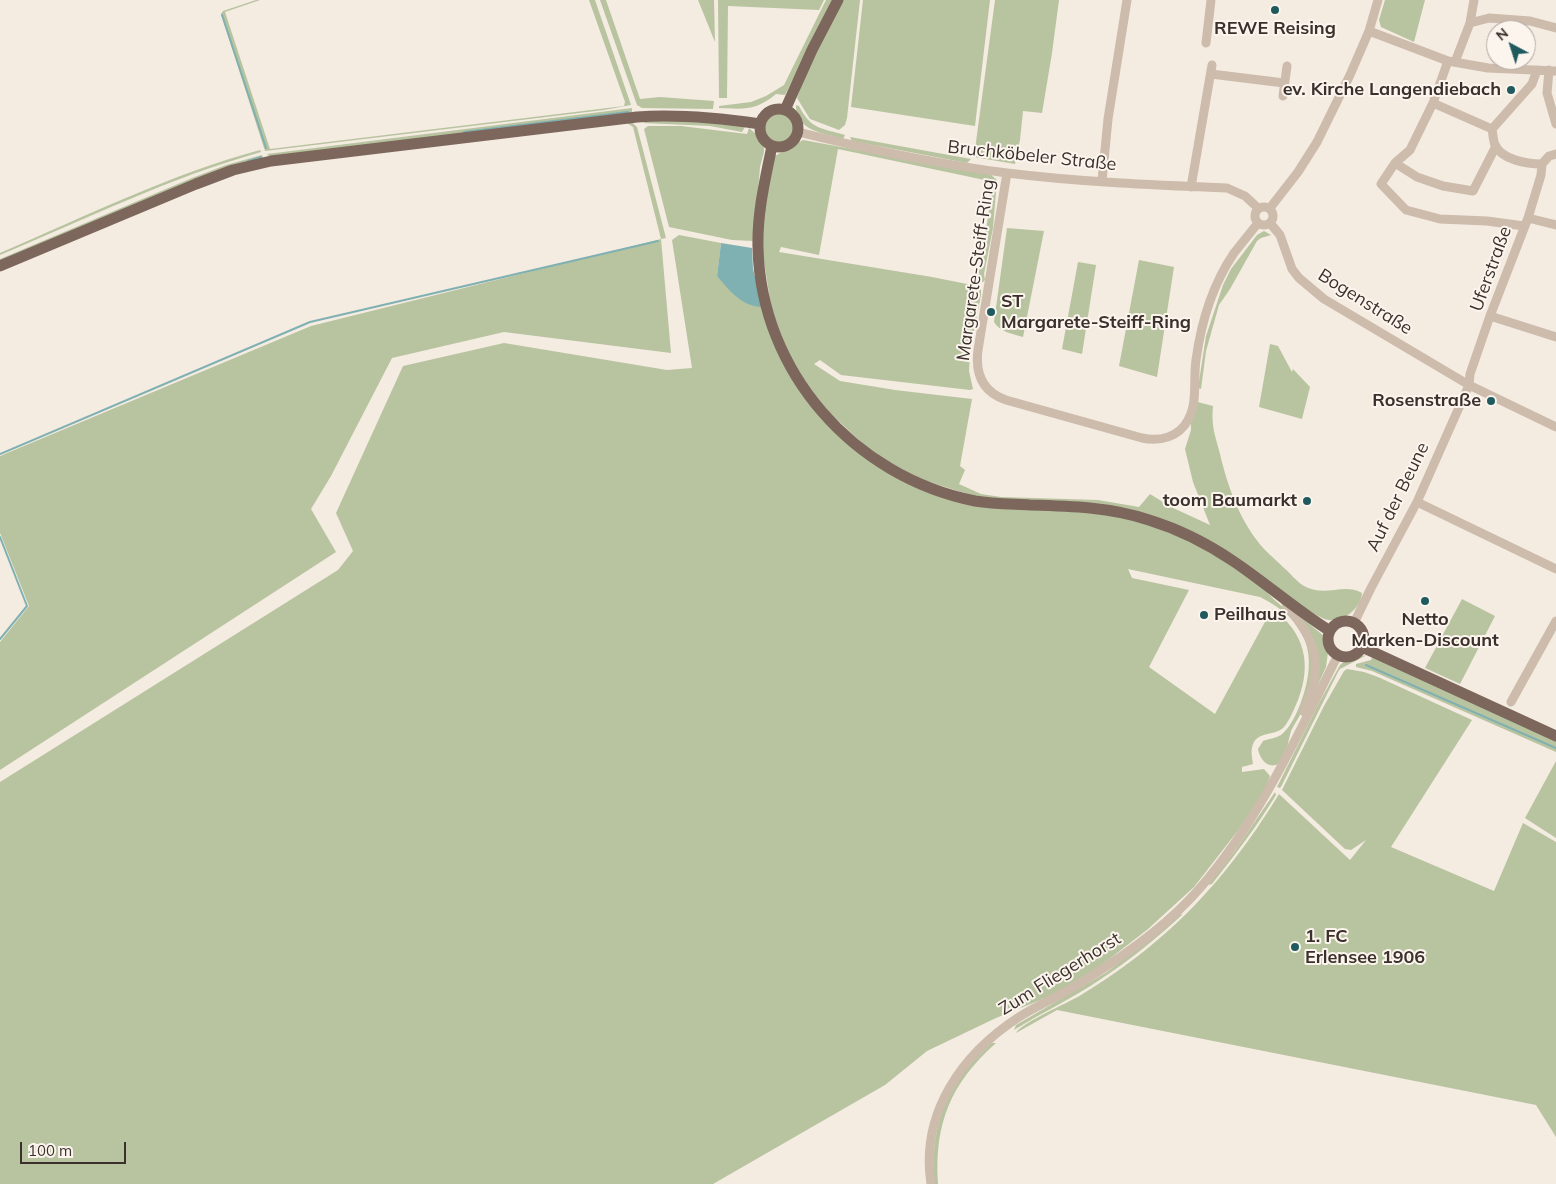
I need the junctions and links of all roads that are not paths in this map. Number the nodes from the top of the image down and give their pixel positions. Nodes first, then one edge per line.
1 (838, 0) edge
2 (1127, 0) edge
3 (1211, 0) edge
4 (1378, 0) edge
5 (1474, 0) edge
6 (1470, 23) junction
7 (1556, 28) edge
8 (1369, 31) junction
9 (1206, 43) dead end
10 (1451, 62) junction
11 (1287, 66) dead end
12 (1538, 70) junction
13 (1553, 71) edge
14 (1284, 83) junction
15 (1283, 96) dead end
16 (1433, 102) junction
17 (785, 110) junction
18 (760, 124) junction
19 (1556, 124) edge
20 (1492, 129) junction
21 (798, 132) junction
22 (772, 146) junction
23 (1496, 146) junction
24 (1556, 154) edge
25 (1395, 163) junction
26 (1542, 164) junction
27 (1007, 173) junction
28 (1102, 181) junction
29 (1191, 187) junction
30 (1258, 208) junction
31 (1270, 208) junction
32 (1526, 222) junction
33 (1258, 223) junction
34 (1270, 223) junction
35 (1556, 225) edge
36 (0, 266) edge
37 (1490, 316) junction
38 (1556, 337) edge
39 (1469, 385) junction
40 (1556, 428) edge
41 (1417, 502) junction
42 (1556, 569) edge
43 (1279, 595) junction
44 (1556, 621) edge
45 (1354, 623) junction
46 (1330, 631) junction
47 (1362, 647) junction
48 (1338, 655) junction
49 (1511, 702) dead end
50 (1556, 736) edge
51 (1295, 741) junction
52 (931, 1184) edge

1 - 17 main road
2 - 28 street
3 - 9 street
4 - 8 street
5 - 6 street
6 - 7 street
6 - 10 street
8 - 10 street
8 - 31 street
10 - 12 street
10 - 16 street
11 - 14 street
12 - 13 street
12 - 20 street
13 - 19 street
14 - 15 street
14 - 29 street
16 - 20 street
16 - 25 street
17 - 18 main road
17 - 21 main road
18 - 22 main road
18 - 36 main road
20 - 23 street
21 - 22 main road
21 - 27 street, Bruchköbeler Straße
22 - 43 main road
23 - 25 street
23 - 26 street
24 - 26 street
25 - 32 street
26 - 32 street, Uferstraße
27 - 28 street, Bruchköbeler Straße
27 - 33 street, Margarete-Steiff-Ring
28 - 29 street, Bruchköbeler Straße
29 - 30 street, Bruchköbeler Straße
30 - 31 street
30 - 33 street
31 - 34 street
32 - 35 street
32 - 37 street, Uferstraße
33 - 34 street
34 - 39 street, Bogenstraße
37 - 38 street
37 - 39 street, Uferstraße
39 - 40 street
39 - 41 street, Auf der Beune
41 - 42 street
41 - 45 street, Auf der Beune
43 - 46 main road
43 - 51 street
44 - 49 street
45 - 46 main road
45 - 47 main road
46 - 48 main road
47 - 48 main road
47 - 50 main road
48 - 51 street, Zum Fliegerhorst
51 - 52 street, Zum Fliegerhorst

